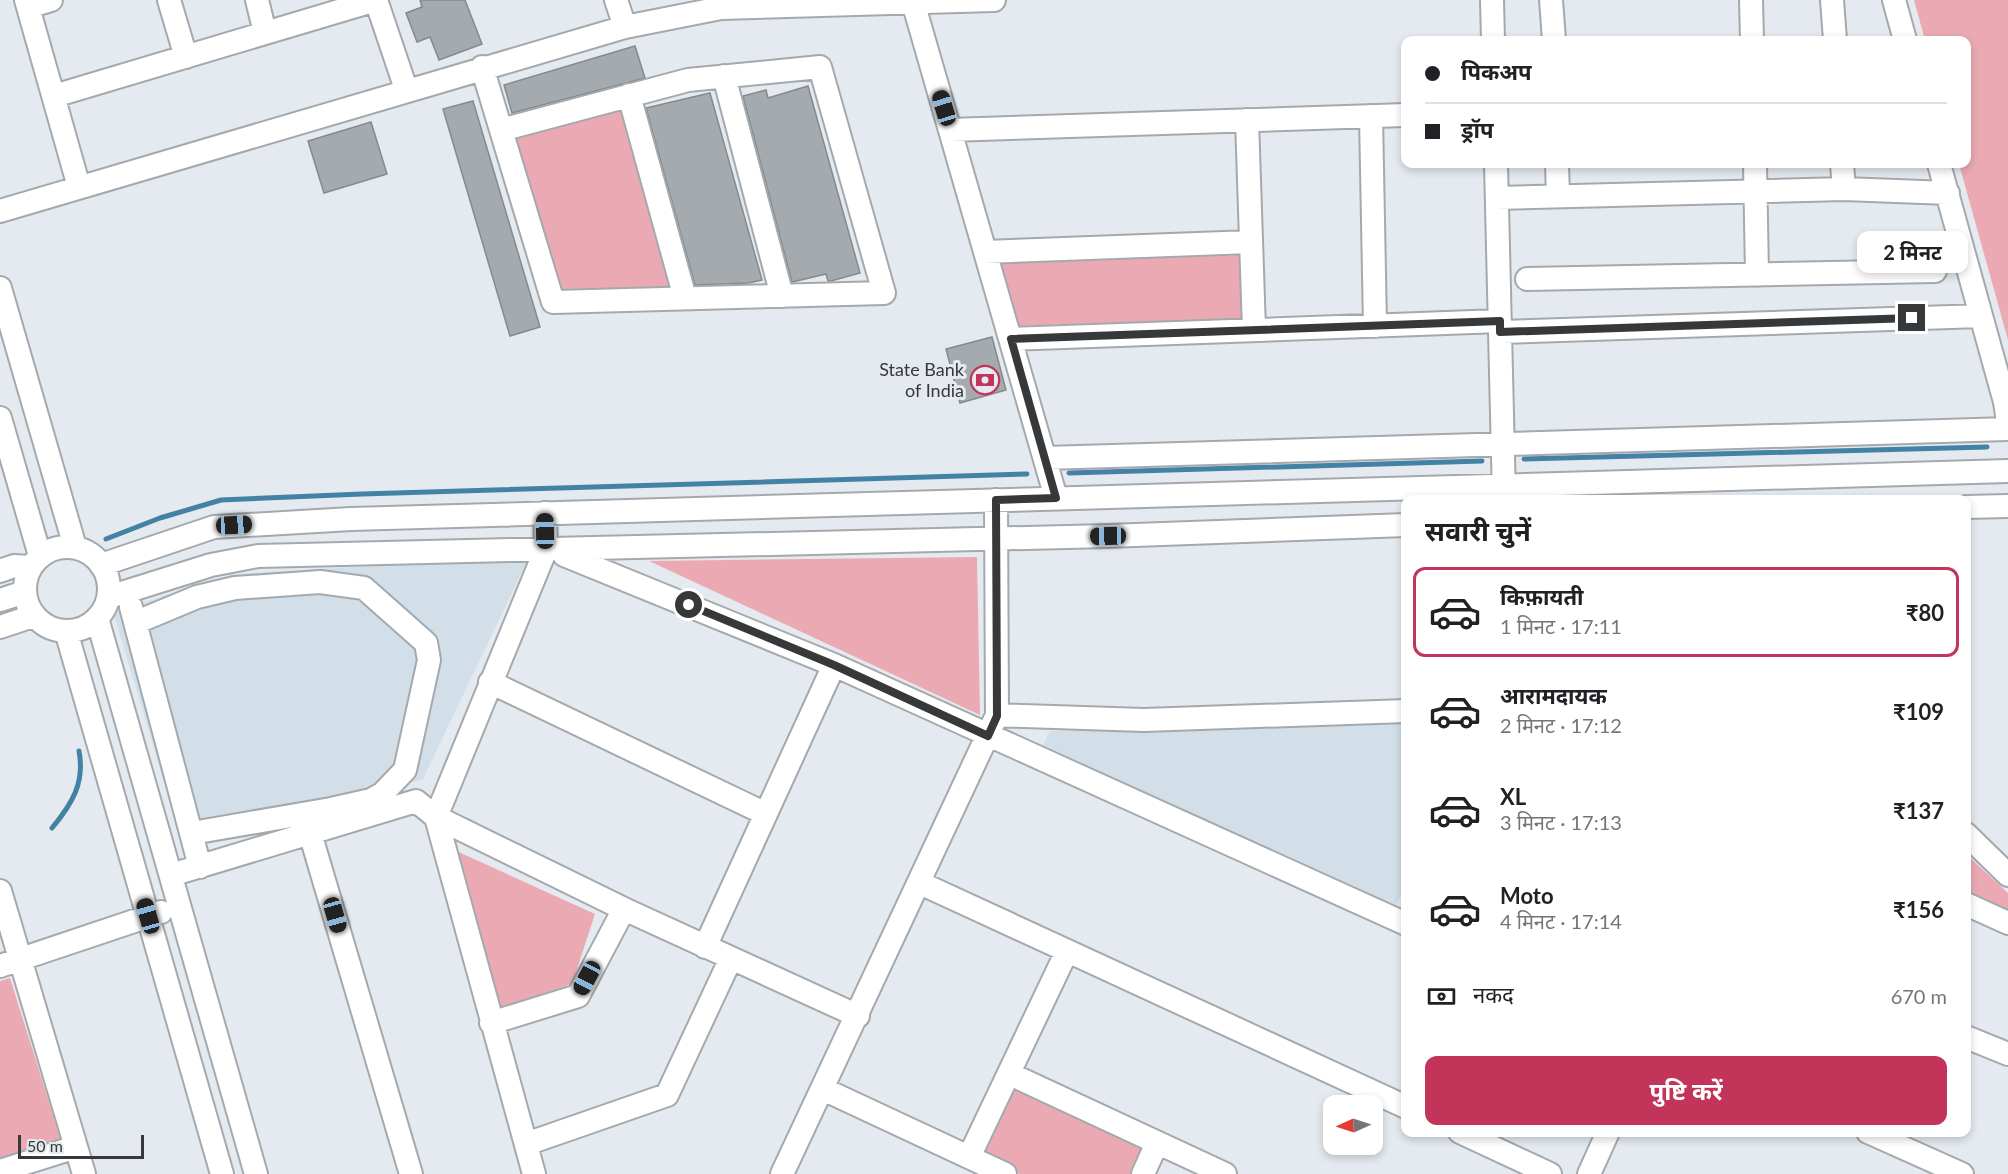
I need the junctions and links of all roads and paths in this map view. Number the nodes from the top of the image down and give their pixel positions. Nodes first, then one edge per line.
1 (51, 0) edge
2 (169, 0) edge
3 (257, 0) edge
4 (376, 0) edge
5 (616, 0) edge
6 (994, 0) edge
7 (1492, 0) edge
8 (1551, 0) edge
9 (1751, 0) edge
10 (1832, 0) edge
11 (1894, 0) edge
12 (875, 2) edge
13 (913, 2) junction
14 (27, 3) edge
15 (769, 3) edge
16 (625, 27) junction
17 (265, 33) junction
18 (1493, 36) edge
19 (1554, 36) edge
20 (1752, 36) edge
21 (1835, 36) edge
22 (1904, 36) edge
23 (186, 57) junction
24 (482, 67) junction
25 (724, 76) junction
26 (406, 89) junction
27 (629, 95) junction
28 (54, 96) junction
29 (1401, 115) edge
30 (1371, 116) junction
31 (1247, 120) junction
32 (501, 130) junction
33 (950, 130) junction
34 (1496, 168) edge
35 (1557, 168) edge
36 (1755, 168) edge
37 (1842, 168) edge
38 (1940, 168) edge
39 (79, 187) junction
40 (1844, 189) junction
41 (1755, 191) junction
42 (1948, 194) junction
43 (1558, 196) junction
44 (1497, 198) junction
45 (0, 211) edge
46 (1251, 242) junction
47 (986, 252) junction
48 (1935, 271) dead end
49 (1757, 275) junction
50 (1527, 279) dead end
51 (0, 288) edge
52 (782, 296) junction
53 (685, 298) junction
54 (1981, 316) junction
55 (1375, 326) junction
56 (1500, 327) junction
57 (1254, 330) junction
58 (1011, 339) junction
59 (0, 418) edge
60 (2008, 422) edge
61 (2008, 429) edge
62 (1502, 443) junction
63 (1045, 458) junction
64 (2008, 471) edge
65 (1504, 492) edge
66 (1056, 498) junction
67 (996, 500) junction
68 (2008, 506) edge
69 (1971, 507) edge
70 (545, 513) junction
71 (1401, 525) edge
72 (998, 538) junction
73 (75, 547) junction
74 (546, 549) junction
75 (363, 554) junction
76 (35, 562) junction
77 (101, 565) junction
78 (0, 571) edge
79 (363, 588) junction
80 (25, 592) junction
81 (117, 594) junction
82 (0, 600) edge
83 (33, 616) junction
84 (97, 618) junction
85 (137, 622) junction
86 (0, 627) edge
87 (66, 631) junction
88 (834, 665) junction
89 (490, 682) junction
90 (1401, 711) edge
91 (993, 726) junction
92 (766, 814) junction
93 (436, 817) junction
94 (192, 833) junction
95 (310, 833) junction
96 (1971, 839) edge
97 (200, 867) junction
98 (171, 875) junction
99 (2008, 875) edge
100 (921, 883) junction
101 (0, 891) edge
102 (179, 905) junction
103 (1971, 906) edge
104 (624, 909) junction
105 (148, 916) junction
106 (1401, 919) edge
107 (2008, 923) edge
108 (705, 946) junction
109 (1067, 951) junction
110 (731, 958) junction
111 (10, 962) edge
112 (858, 1016) junction
113 (491, 1023) junction
114 (1971, 1038) edge
115 (2008, 1054) edge
116 (1010, 1074) junction
117 (823, 1089) junction
118 (1401, 1105) edge
119 (1471, 1137) edge
120 (1606, 1137) edge
121 (1906, 1140) edge
122 (1157, 1143) junction
123 (526, 1144) junction
124 (76, 1147) junction
125 (969, 1157) junction
126 (0, 1171) edge
127 (84, 1174) edge
128 (222, 1174) edge
129 (256, 1174) edge
130 (411, 1174) edge
131 (534, 1174) edge
132 (782, 1174) edge
133 (1005, 1174) edge
134 (1143, 1174) edge
135 (1225, 1174) edge
136 (1550, 1174) edge
137 (1589, 1174) edge
138 (1962, 1174) edge

1 - 14 street
2 - 23 street
3 - 17 street
4 - 17 street
4 - 26 street
5 - 16 street
6 - 13 street
7 - 18 street
8 - 19 street
9 - 20 street
10 - 21 street
11 - 22 street
12 - 13 street
12 - 15 street
13 - 33 street
14 - 28 street
15 - 16 street
16 - 24 street
17 - 23 street
23 - 28 street
24 - 26 street
24 - 32 street
25 - 27 street
25 - 52 street
25 - 52 street
26 - 39 street
27 - 32 street
27 - 53 street
28 - 39 street
29 - 30 street
30 - 31 street
30 - 55 street
31 - 33 street
31 - 46 street
32 - 53 street
33 - 47 street
34 - 44 street
35 - 43 street
36 - 41 street
37 - 40 street
38 - 42 street
39 - 45 street
40 - 41 street
40 - 42 street
41 - 43 street
41 - 49 street
42 - 54 street
43 - 44 street
44 - 56 street
46 - 47 street
46 - 57 street
47 - 58 street
48 - 49 street
49 - 50 street
51 - 73 street
52 - 53 street
54 - 56 street
54 - 60 street
55 - 56 street
55 - 57 street
56 - 62 street
57 - 58 street
58 - 63 street
59 - 76 street
61 - 62 street
62 - 63 street
62 - 65 street
63 - 66 street
64 - 65 street
65 - 66 street
66 - 67 street
67 - 70 street
67 - 72 street
68 - 69 street
70 - 74 street
70 - 77 street
71 - 72 street
72 - 74 street
72 - 91 street
73 - 76 street
73 - 77 street
74 - 75 street
74 - 88 street
74 - 89 street
75 - 79 street
75 - 81 street
76 - 78 street
76 - 80 street
77 - 81 street
79 - 85 street
79 - 94 street
80 - 82 street
80 - 83 street
81 - 84 street
81 - 85 street
83 - 86 street
83 - 87 street
84 - 87 street
84 - 98 street
85 - 94 street
87 - 105 street
88 - 91 street
88 - 92 street
89 - 92 street
89 - 93 street
90 - 91 street
91 - 100 street
91 - 106 street
92 - 108 street
93 - 95 street
93 - 104 street
93 - 113 street
94 - 97 street
95 - 97 street
95 - 130 street
96 - 99 street
97 - 98 street
98 - 102 street
100 - 109 street
100 - 112 street
101 - 111 street
102 - 105 street
102 - 129 street
103 - 107 street
104 - 108 street
104 - 113 street
105 - 111 street
105 - 128 street
108 - 110 street
109 - 116 street
109 - 118 street
110 - 112 street
110 - 123 street
111 - 124 street
112 - 117 street
113 - 123 street
114 - 115 street
116 - 122 street
116 - 125 street
117 - 125 street
117 - 132 street
119 - 136 street
120 - 137 street
121 - 138 street
122 - 134 street
122 - 135 street
123 - 131 street
124 - 126 street
124 - 127 street
125 - 133 street

